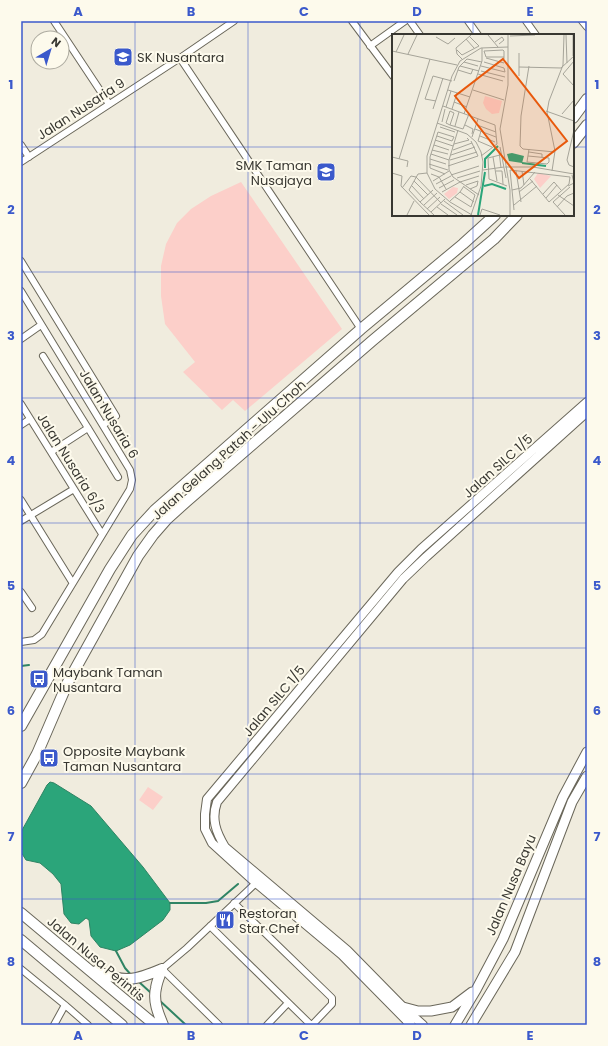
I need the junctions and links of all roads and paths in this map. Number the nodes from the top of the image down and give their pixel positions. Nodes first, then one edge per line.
1 (54, 21) edge
2 (234, 21) edge
3 (352, 21) edge
4 (405, 21) edge
5 (410, 21) edge
6 (526, 21) edge
7 (582, 21) edge
8 (471, 22) edge
9 (587, 27) edge
10 (476, 33) edge
11 (419, 34) edge
12 (535, 34) edge
13 (370, 46) junction
14 (180, 58) junction
15 (392, 75) edge
16 (587, 99) edge
17 (109, 104) junction
18 (574, 117) edge
19 (587, 125) edge
20 (574, 142) edge
21 (21, 145) edge
22 (29, 157) junction
23 (21, 162) edge
24 (493, 216) edge
25 (516, 216) edge
26 (21, 261) edge
27 (21, 291) edge
28 (41, 325) junction
29 (362, 329) junction
30 (21, 339) edge
31 (43, 356) dead end
32 (587, 402) edge
33 (21, 404) edge
34 (587, 412) edge
35 (30, 419) junction
36 (21, 425) edge
37 (103, 425) junction
38 (88, 428) junction
39 (51, 452) junction
40 (118, 477) dead end
41 (74, 489) junction
42 (21, 500) edge
43 (30, 515) junction
44 (21, 521) edge
45 (102, 534) junction
46 (72, 582) junction
47 (21, 592) edge
48 (32, 608) dead end
49 (21, 642) edge
50 (21, 726) edge
51 (587, 752) edge
52 (587, 776) edge
53 (21, 783) edge
54 (256, 883) junction
55 (234, 903) junction
56 (21, 913) edge
57 (210, 926) junction
58 (21, 940) edge
59 (86, 967) junction
60 (21, 969) edge
61 (162, 969) junction
62 (476, 990) junction
63 (288, 1003) junction
64 (65, 1005) junction
65 (404, 1007) junction
66 (410, 1024) edge
67 (54, 1025) edge
68 (88, 1025) edge
69 (122, 1025) edge
70 (155, 1025) edge
71 (162, 1025) edge
72 (219, 1025) edge
73 (267, 1025) edge
74 (312, 1025) edge
75 (423, 1025) edge
76 (455, 1025) edge
77 (471, 1025) edge

1 - 17 street
2 - 14 street, Jalan Nusaria 9
3 - 13 street
4 - 13 street
5 - 11 street
6 - 12 street
7 - 9 street
8 - 10 street
13 - 15 street
14 - 17 street, Jalan Nusaria 9
14 - 29 street
16 - 18 main road
17 - 22 street, Jalan Nusaria 9
19 - 20 main road
21 - 22 street
22 - 23 street, Jalan Nusaria 9
24 - 29 main road, Jalan Gelang Patah - Ulu Choh
25 - 53 main road, Jalan Gelang Patah - Ulu Choh
26 - 37 street
27 - 28 street, Jalan Nusaria 6
28 - 30 street
28 - 37 street, Jalan Nusaria 6
29 - 50 main road, Jalan Gelang Patah - Ulu Choh
31 - 38 street
32 - 54 street, Jalan SILC 1/5
33 - 35 street, Jalan Nusaria 6/3
34 - 65 street, Jalan SILC 1/5
35 - 36 street
35 - 39 street, Jalan Nusaria 6/3
37 - 45 street, Jalan Nusaria 6
38 - 39 street
38 - 40 street
39 - 41 street, Jalan Nusaria 6/3
41 - 43 street
41 - 45 street, Jalan Nusaria 6/3
42 - 43 street
43 - 44 street
43 - 46 street
45 - 46 street, Jalan Nusaria 6
46 - 49 street, Jalan Nusaria 6
47 - 48 street
51 - 62 main road, Jalan Nusa Bayu
52 - 77 main road, Jalan Nusa Bayu
54 - 55 street
54 - 66 street, Jalan SILC 1/5
55 - 57 street
55 - 74 street
56 - 59 main road, Jalan Nusa Perintis
57 - 61 street
57 - 63 street
58 - 69 main road
59 - 61 main road
59 - 70 main road, Jalan Nusa Perintis
60 - 64 street
61 - 71 main road
61 - 72 street
62 - 65 main road
62 - 76 main road, Jalan Nusa Bayu
63 - 73 street
63 - 74 street
64 - 67 street
64 - 68 street
65 - 75 street, Jalan SILC 1/5

